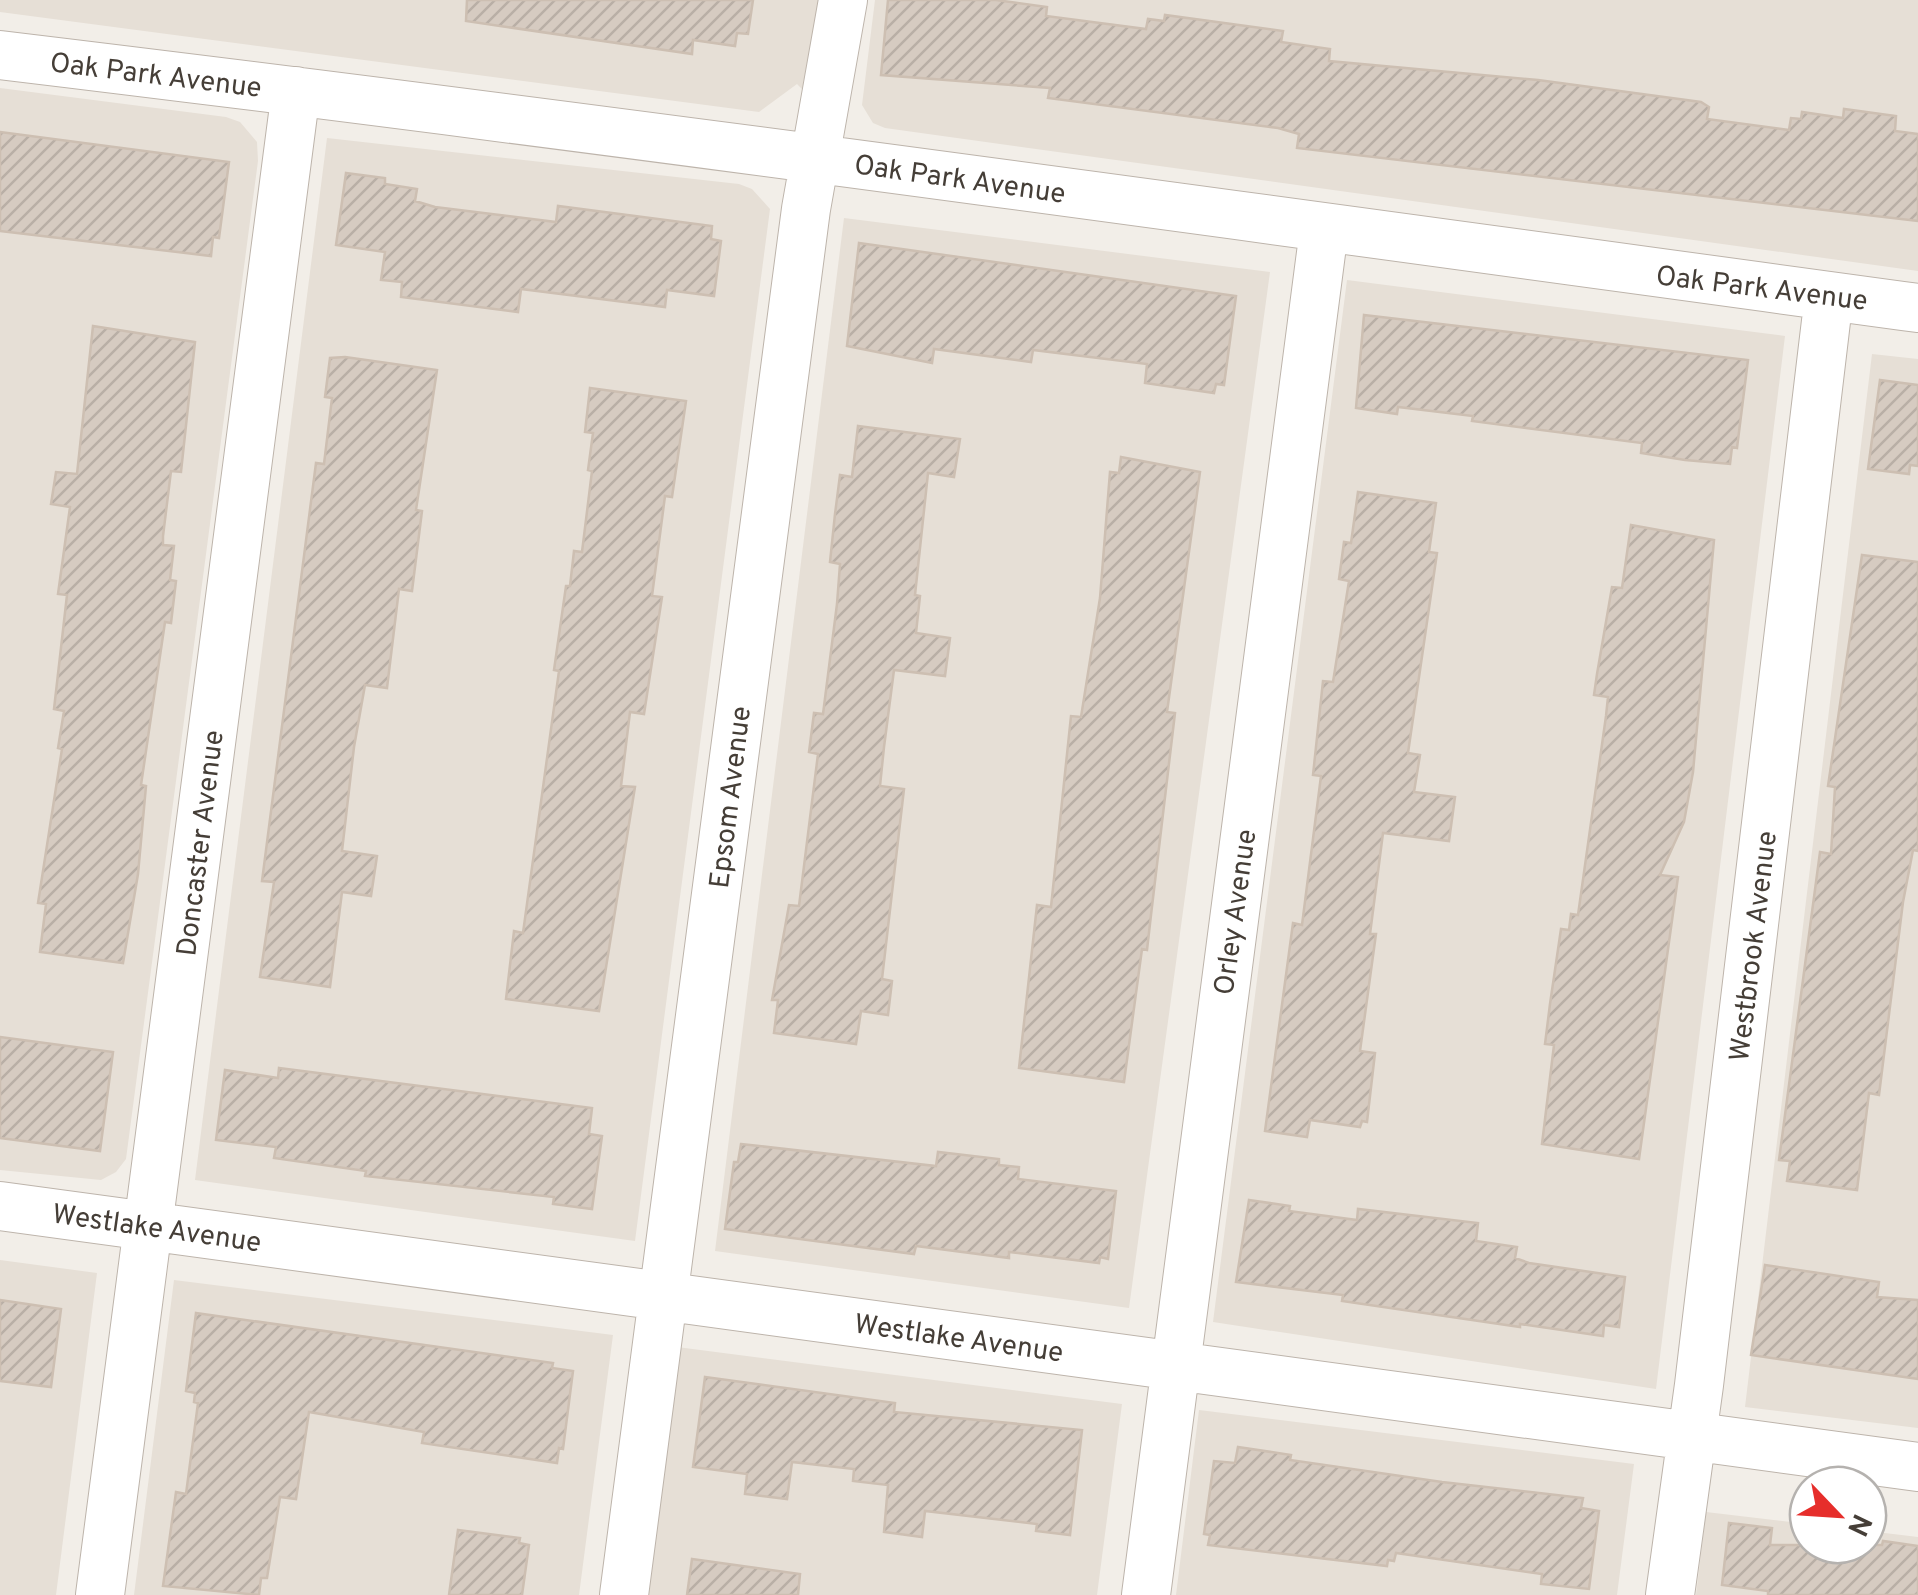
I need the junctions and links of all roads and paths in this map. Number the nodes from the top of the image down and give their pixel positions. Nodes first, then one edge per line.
1 (842, 0) edge
2 (0, 55) edge
3 (296, 90) junction
4 (814, 158) junction
5 (1324, 230) junction
6 (1829, 296) junction
7 (1918, 308) edge
8 (0, 1206) edge
9 (149, 1224) junction
10 (664, 1296) junction
11 (1174, 1365) junction
12 (1692, 1439) junction
13 (1918, 1468) edge
14 (100, 1595) edge
15 (624, 1595) edge
16 (1146, 1595) edge
17 (1670, 1595) edge

1 - 4 street, Epsom Avenue
2 - 3 street, Oak Park Avenue
3 - 4 street, Oak Park Avenue
3 - 9 street, Doncaster Avenue
4 - 5 street, Oak Park Avenue
4 - 10 street, Epsom Avenue
5 - 6 street, Oak Park Avenue
5 - 11 street, Orley Avenue
6 - 7 street, Oak Park Avenue
6 - 12 street, Westbrook Avenue
8 - 9 street, Westlake Avenue
9 - 10 street, Westlake Avenue
9 - 14 street, Doncaster Avenue
10 - 11 street, Westlake Avenue
10 - 15 street, Epsom Avenue
11 - 12 street, Westlake Avenue
11 - 16 street, Orley Avenue
12 - 13 street, Westlake Avenue
12 - 17 street, Westbrook Avenue

